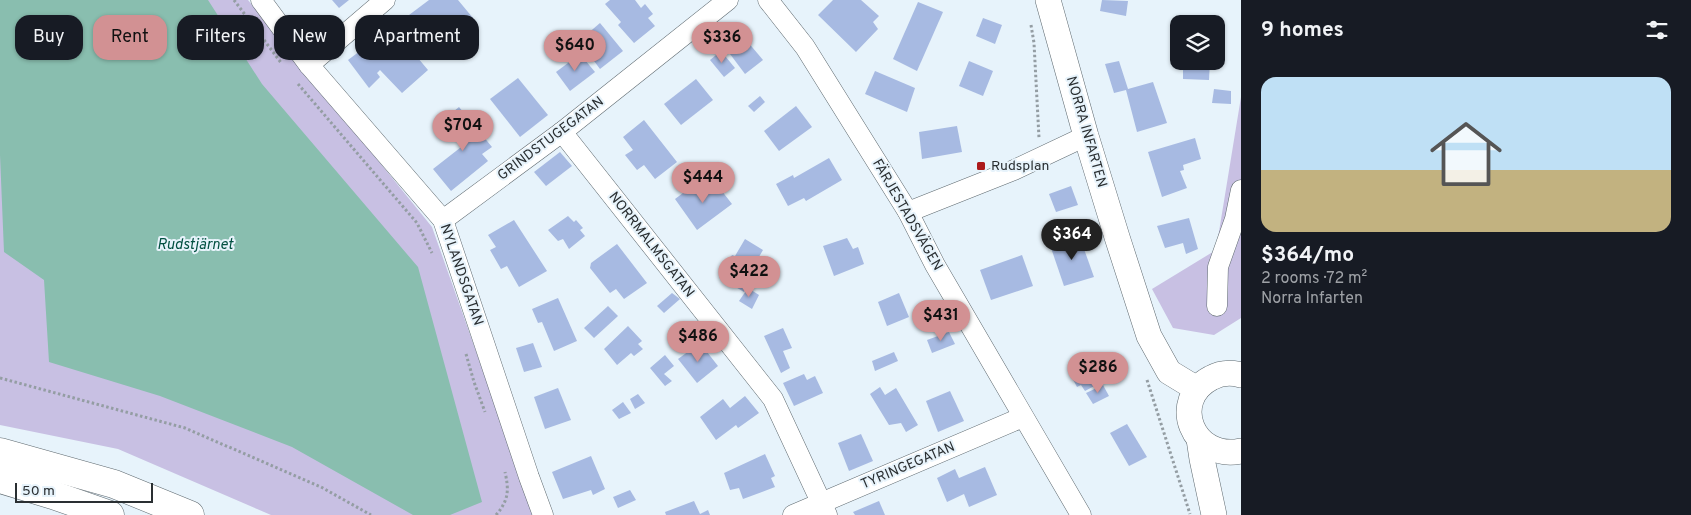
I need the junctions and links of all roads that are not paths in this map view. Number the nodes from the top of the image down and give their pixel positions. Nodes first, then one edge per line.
1 (262, 0) edge
2 (385, 0) edge
3 (728, 0) edge
4 (768, 0) edge
5 (1048, 0) edge
6 (309, 65) junction
7 (562, 132) junction
8 (1086, 136) junction
9 (1241, 190) edge
10 (908, 212) junction
11 (443, 220) junction
12 (1238, 220) edge
13 (1217, 306) dead end
14 (1241, 375) edge
15 (1197, 389) junction
16 (1023, 416) junction
17 (1199, 440) junction
18 (1241, 451) edge
19 (0, 452) edge
20 (0, 480) edge
21 (825, 509) edge
22 (110, 515) edge
23 (190, 515) edge
24 (543, 515) edge
25 (793, 515) edge
26 (1081, 515) edge
27 (1214, 515) edge

1 - 6 street, NYLANDSGATAN
2 - 6 street
3 - 7 street, GRINDSTUGEGATAN
4 - 10 street, FÄRJESTADSVÄGEN
5 - 8 street, NORRA INFARTEN
6 - 11 street, NYLANDSGATAN
7 - 11 street, GRINDSTUGEGATAN
7 - 21 street, NORRMALMSGATAN
8 - 10 street
8 - 15 street, NORRA INFARTEN
9 - 12 street
10 - 16 street, FÄRJESTADSVÄGEN
11 - 24 street, NYLANDSGATAN
12 - 13 street
14 - 15 street
15 - 17 street
16 - 21 street, TYRINGEGATAN
16 - 26 street, FÄRJESTADSVÄGEN
17 - 18 street
17 - 27 street
19 - 23 highway
20 - 22 highway
21 - 25 street, TYRINGEGATAN

